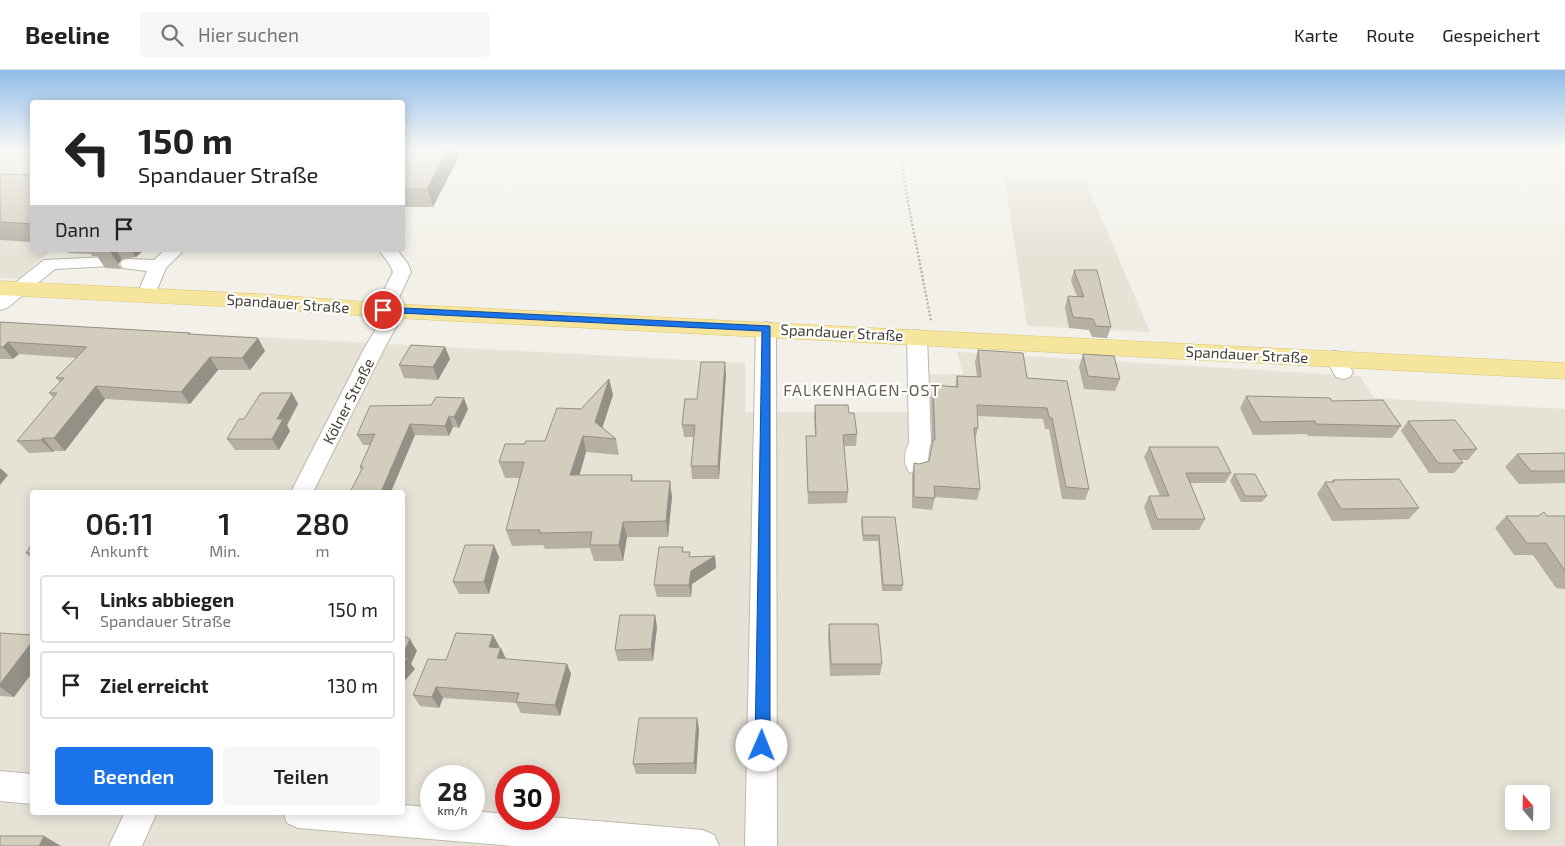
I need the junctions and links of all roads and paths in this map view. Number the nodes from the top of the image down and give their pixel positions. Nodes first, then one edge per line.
1 (905, 185) edge
2 (64, 252) edge
3 (173, 252) edge
4 (390, 252) edge
5 (105, 262) dead end
6 (50, 264) junction
7 (129, 264) dead end
8 (158, 266) junction
9 (9, 288) edge
10 (146, 295) junction
11 (0, 304) edge
12 (390, 310) junction
13 (766, 328) junction
14 (925, 337) junction
15 (1565, 371) edge
16 (917, 466) edge
17 (303, 490) edge
18 (0, 786) edge
19 (30, 790) edge
20 (140, 815) edge
21 (334, 815) edge
22 (125, 846) edge
23 (703, 846) edge
24 (762, 846) edge

1 - 14 path
2 - 6 street
3 - 8 street
4 - 12 street, Kölner Straße
5 - 6 street
6 - 9 street
7 - 8 street
8 - 10 street
9 - 10 main road, Spandauer Straße
9 - 11 street
10 - 12 main road, Spandauer Straße
12 - 13 main road, Spandauer Straße
12 - 17 street, Kölner Straße
13 - 14 main road, Spandauer Straße
13 - 24 street
14 - 15 main road, Spandauer Straße
14 - 16 street
18 - 19 street
20 - 22 street
21 - 23 street

